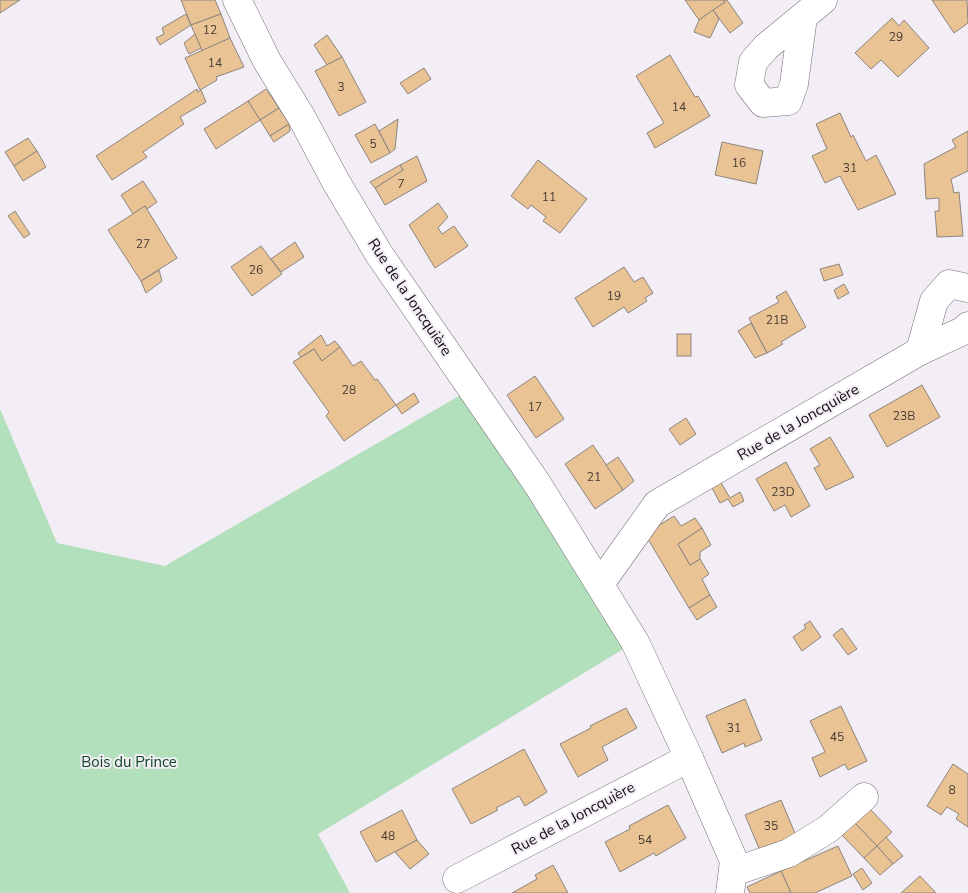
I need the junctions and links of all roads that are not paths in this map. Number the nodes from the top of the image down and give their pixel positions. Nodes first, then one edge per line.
1 (237, 0) edge
2 (968, 288) edge
3 (968, 326) edge
4 (920, 351) junction
5 (600, 584) junction
6 (689, 758) junction
7 (864, 797) dead end
8 (457, 879) dead end
9 (732, 882) edge

1 - 5 street, Rue de la Joncquière
2 - 4 street
3 - 4 street, Rue de la Joncquière
4 - 5 street, Rue de la Joncquière
5 - 6 street, Rue de la Joncquière
6 - 8 street, Rue de la Joncquière
6 - 9 street, Rue de la Joncquière
7 - 9 street, Rue de la Joncquière

